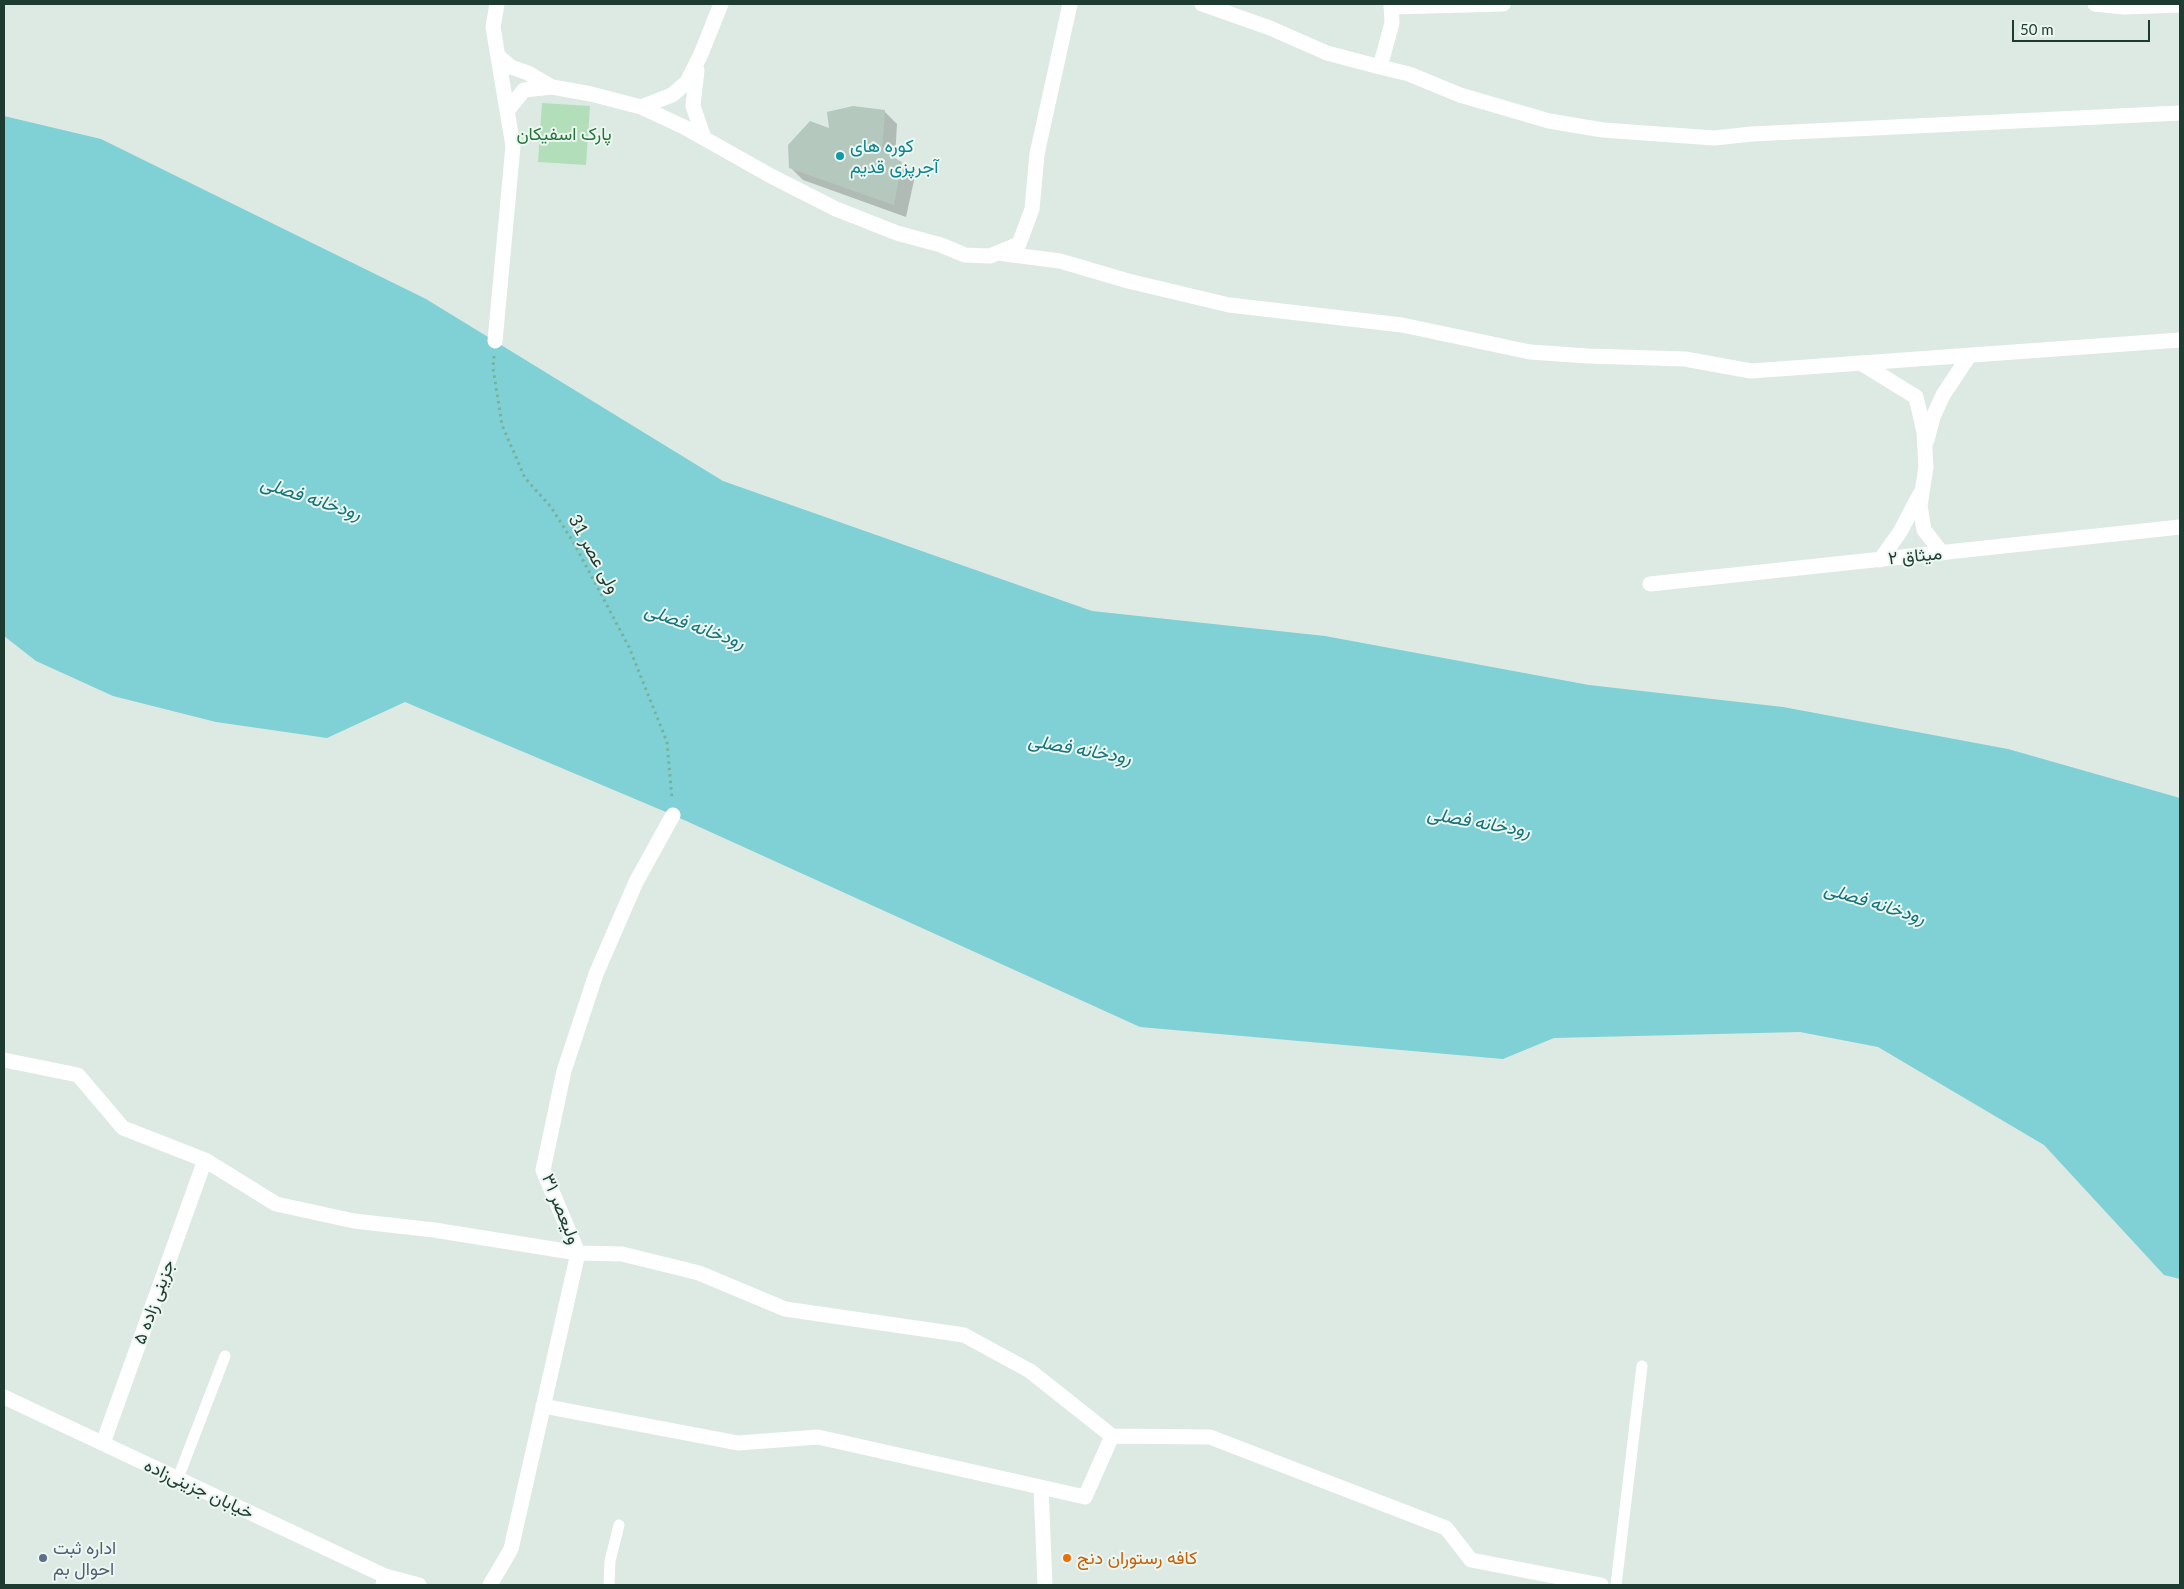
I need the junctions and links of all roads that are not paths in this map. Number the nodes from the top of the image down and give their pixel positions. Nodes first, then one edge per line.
1 (497, 4) edge
2 (721, 4) edge
3 (1070, 4) edge
4 (1202, 4) edge
5 (1503, 4) edge
6 (2095, 4) edge
7 (1391, 5) edge
8 (2122, 5) edge
9 (2180, 6) edge
10 (701, 54) junction
11 (498, 56) junction
12 (1380, 68) junction
13 (552, 87) junction
14 (641, 107) junction
15 (507, 111) junction
16 (2180, 113) edge
17 (704, 138) junction
18 (998, 253) junction
19 (2180, 340) edge
20 (495, 341) road end
21 (1969, 356) junction
22 (1860, 363) junction
23 (1925, 448) junction
24 (1923, 488) junction
25 (2180, 527) edge
26 (1942, 553) junction
27 (1880, 560) junction
28 (1650, 584) dead end
29 (673, 815) road end
30 (4, 1060) edge
31 (205, 1160) junction
32 (578, 1253) junction
33 (225, 1356) dead end
34 (1642, 1366) dead end
35 (4, 1397) edge
36 (544, 1406) junction
37 (1112, 1436) junction
38 (103, 1443) junction
39 (178, 1478) junction
40 (1041, 1487) junction
41 (619, 1526) dead end
42 (384, 1580) edge
43 (419, 1585) edge
44 (490, 1585) edge
45 (608, 1585) edge
46 (1045, 1585) edge
47 (1601, 1585) edge
48 (1616, 1585) edge

1 - 11 street
2 - 10 street
3 - 18 street
4 - 12 street
5 - 7 street
6 - 8 street
7 - 12 street
8 - 9 street
10 - 14 street
10 - 17 street
11 - 13 street
11 - 15 street
12 - 16 street
13 - 14 street
13 - 15 street
14 - 17 street
15 - 20 street
17 - 18 street
18 - 22 street
19 - 21 street
21 - 22 street
21 - 23 street
22 - 23 street
23 - 24 street
24 - 26 street
24 - 27 street
25 - 26 street, میثاق ۲
26 - 27 street, میثاق ۲
27 - 28 street, میثاق ۲
29 - 32 street, ولیعصر ۳۱
30 - 31 street
31 - 32 street
31 - 38 street, جزینی زاده ۵
32 - 36 street, ولیعصر ۳۱
32 - 37 street
33 - 39 lane
34 - 48 lane
35 - 38 street, خیابان جزینی‌زاده
36 - 40 street
36 - 44 street, ولیعصر ۳۱
37 - 40 street
37 - 47 street
38 - 39 street, خیابان جزینی‌زاده
39 - 42 street, خیابان جزینی‌زاده
40 - 46 street
41 - 45 lane
42 - 43 street, خیابان جزینی‌زاده

